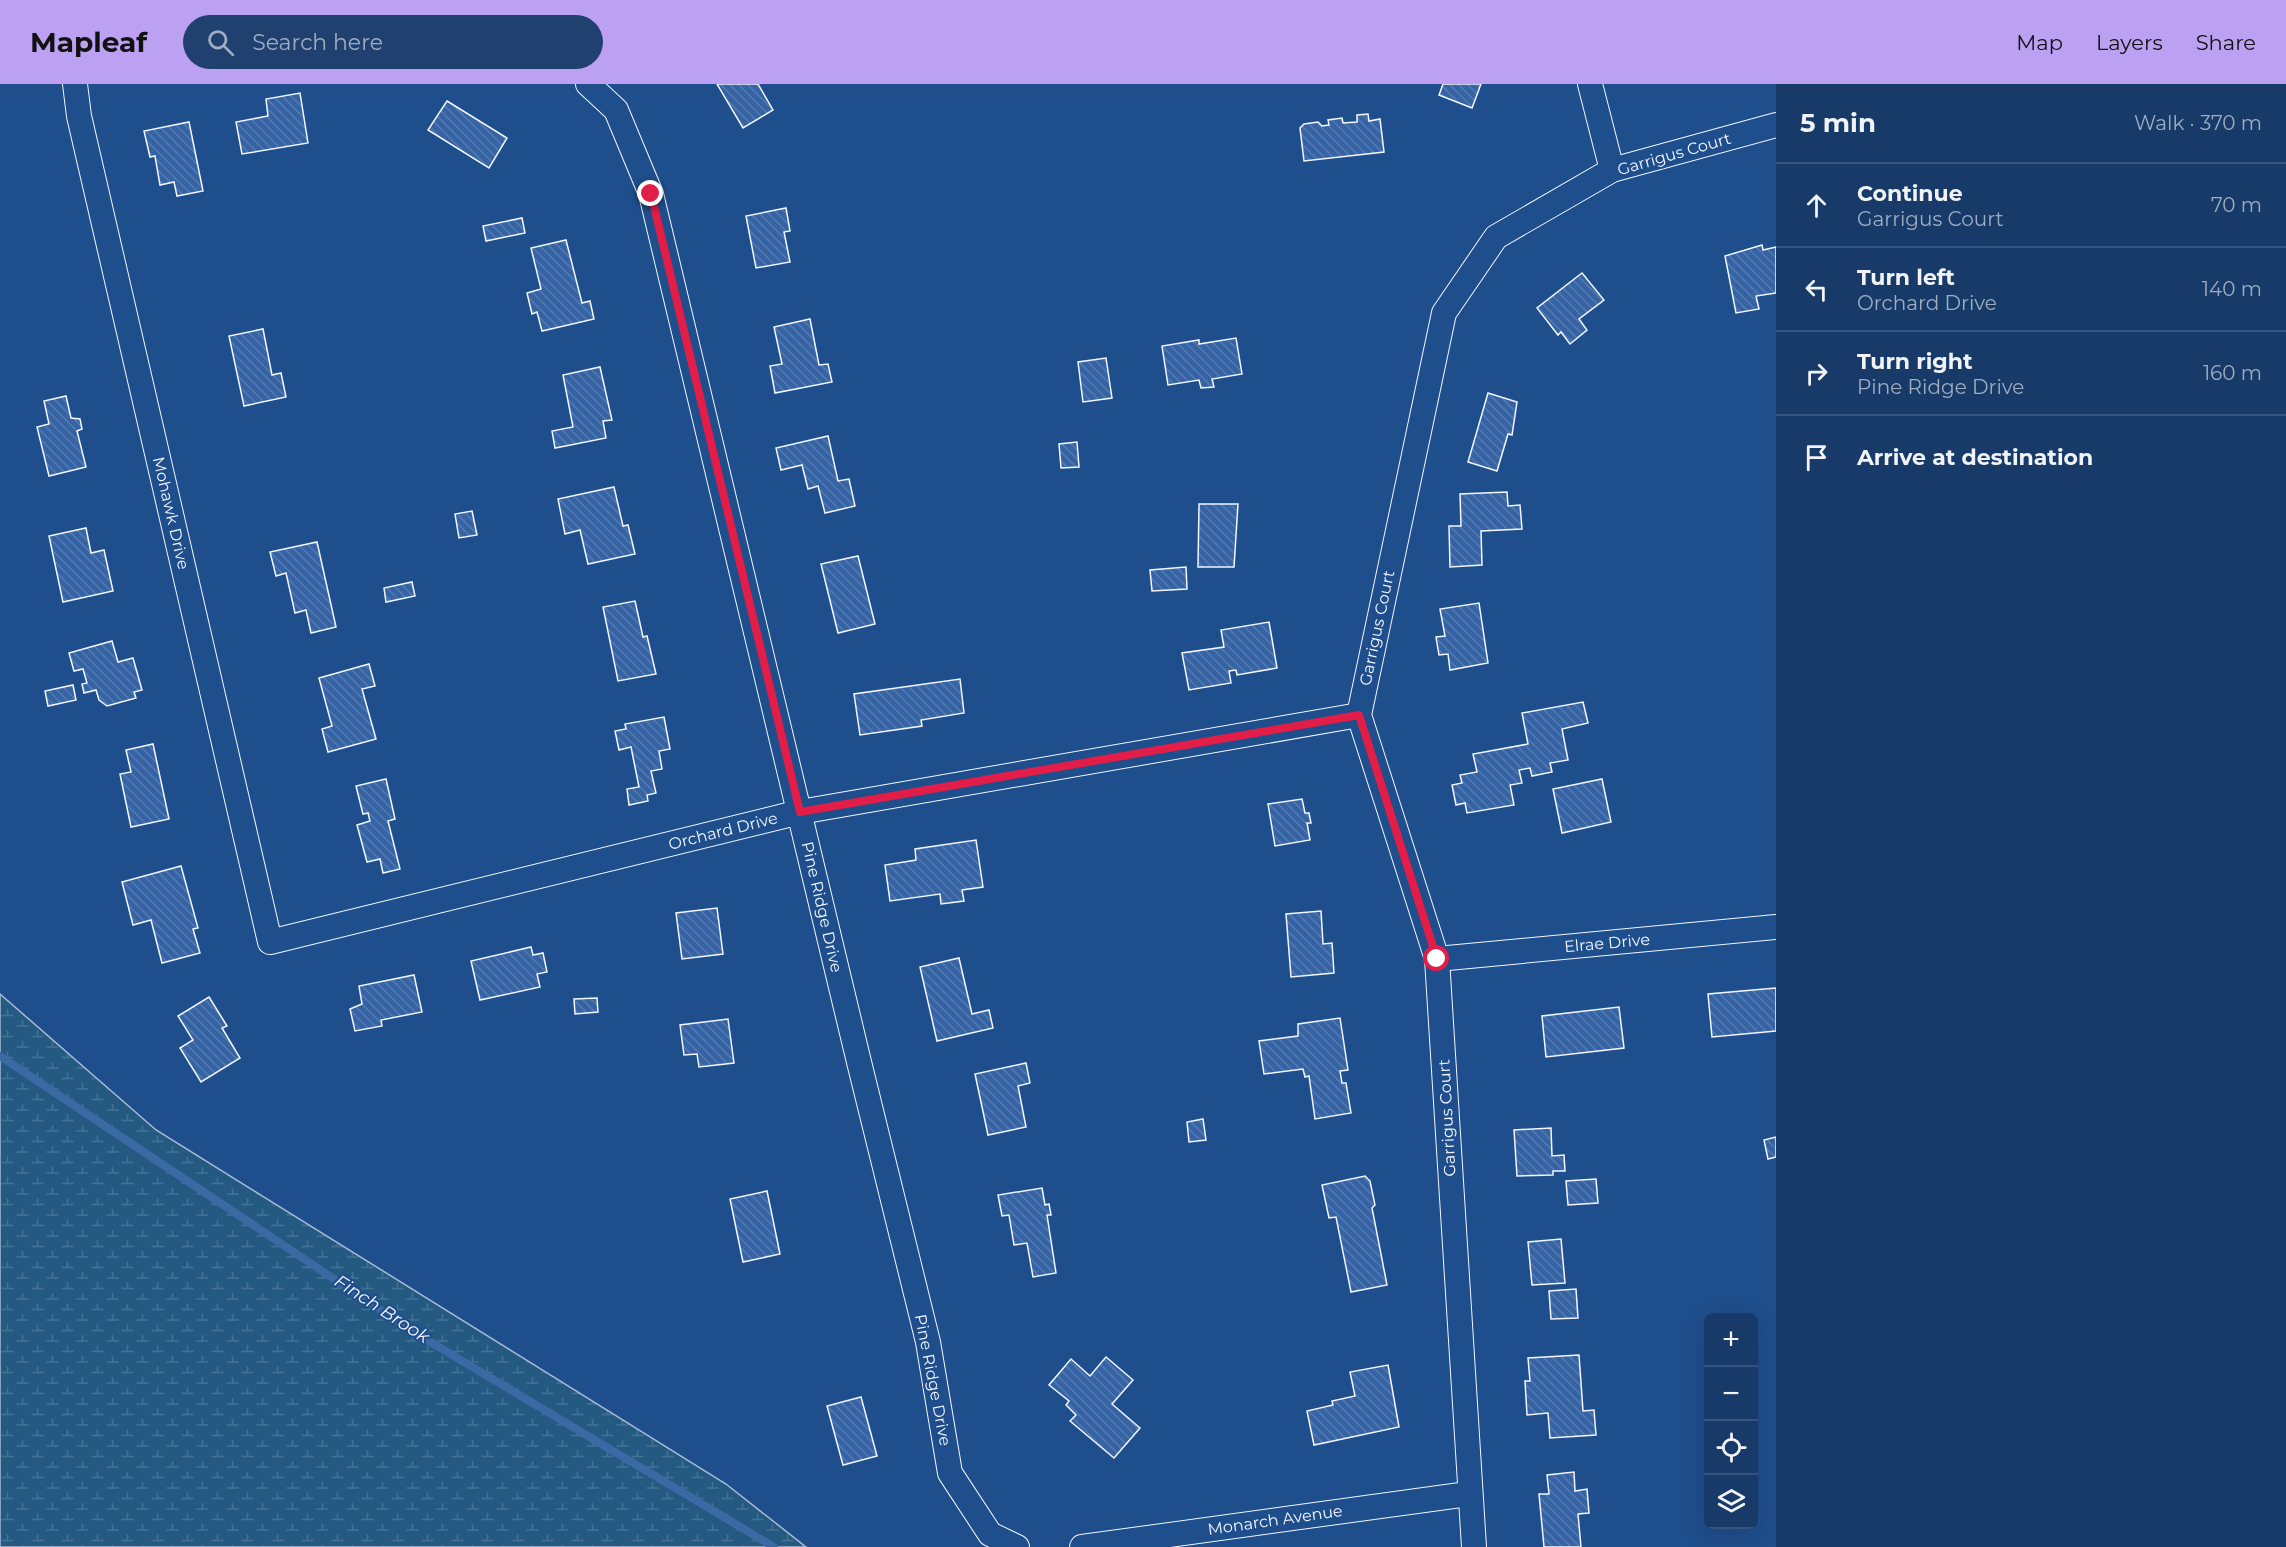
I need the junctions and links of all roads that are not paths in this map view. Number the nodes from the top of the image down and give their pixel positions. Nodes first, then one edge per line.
1 (75, 84) edge
2 (588, 84) edge
3 (1590, 84) edge
4 (1776, 125) edge
5 (1612, 170) junction
6 (1359, 715) junction
7 (800, 812) junction
8 (1776, 927) edge
9 (270, 942) joint
10 (1437, 959) junction
11 (1468, 1494) junction
12 (1017, 1547) edge
13 (1082, 1547) edge
14 (1473, 1547) edge

1 - 9 street, Mohawk Drive
2 - 7 street, Pine Ridge Drive
3 - 5 street
4 - 5 street, Garrigus Court
5 - 6 street, Garrigus Court
6 - 7 street, Orchard Drive
6 - 10 street, Garrigus Court
7 - 9 street, Orchard Drive
7 - 12 street, Pine Ridge Drive
8 - 10 street, Elrae Drive
10 - 11 street, Garrigus Court
11 - 13 street, Monarch Avenue
11 - 14 street, Garrigus Court

